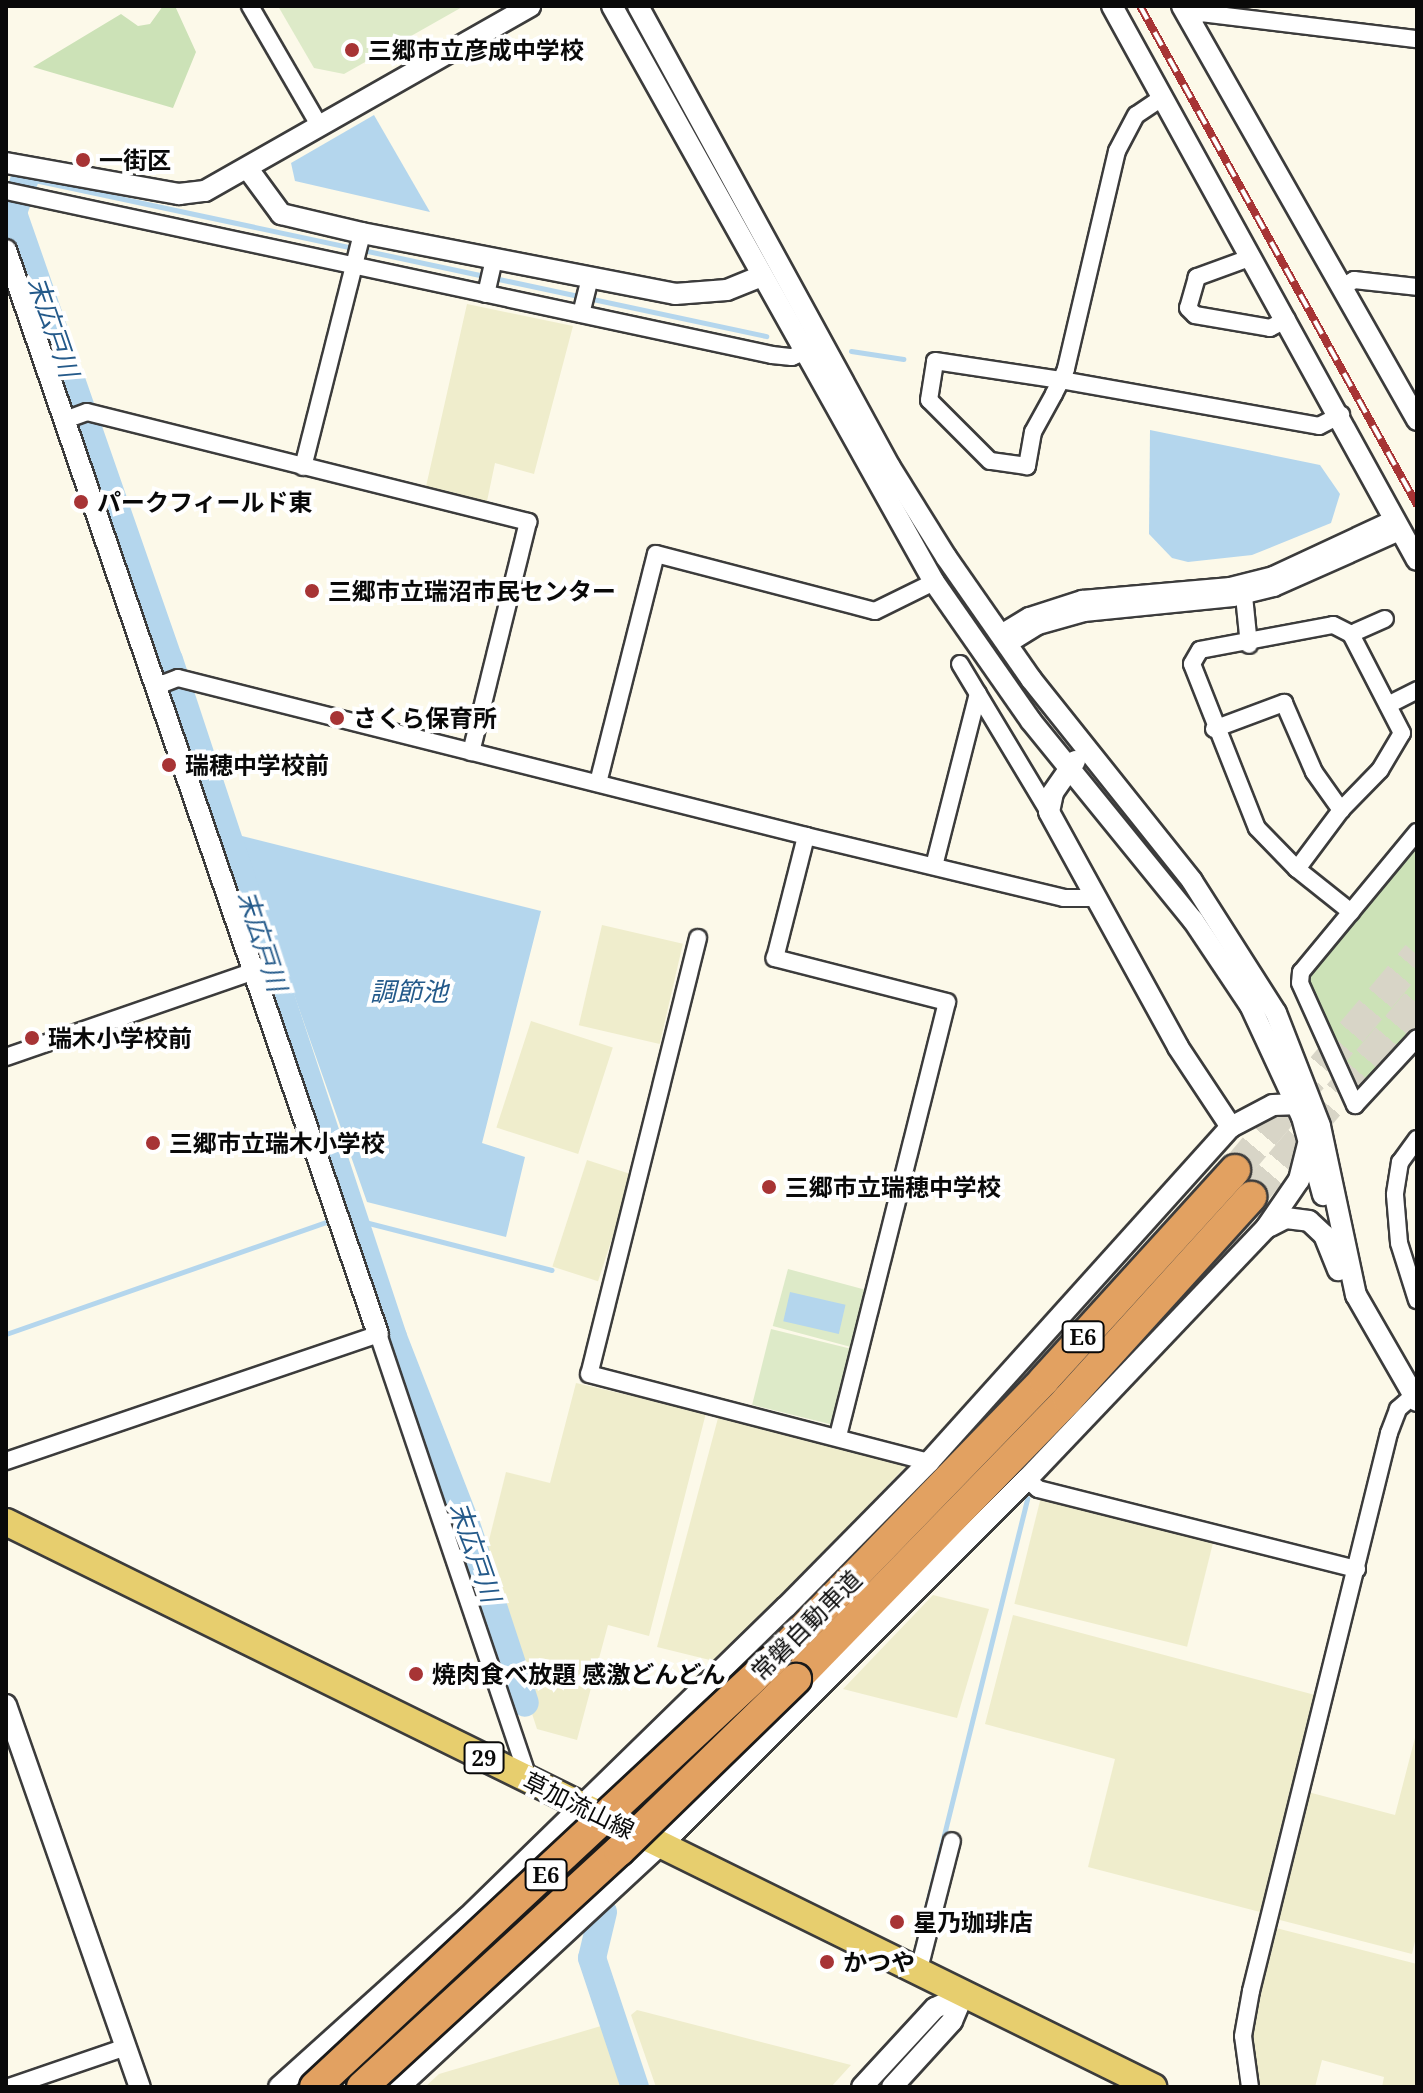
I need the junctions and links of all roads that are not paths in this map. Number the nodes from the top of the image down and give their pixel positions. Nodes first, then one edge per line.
1 (250, 6) edge
2 (530, 6) edge
3 (612, 6) edge
4 (638, 6) edge
5 (1112, 6) edge
6 (1186, 13) edge
7 (1417, 39) edge
8 (1163, 97) junction
9 (319, 125) junction
10 (6, 163) edge
11 (248, 169) junction
12 (6, 191) edge
13 (361, 238) junction
14 (6, 250) edge
15 (1252, 257) junction
16 (355, 266) junction
17 (493, 266) junction
18 (761, 276) junction
19 (588, 285) junction
20 (1342, 287) junction
21 (1417, 287) edge
22 (486, 294) junction
23 (581, 314) junction
24 (1287, 319) junction
25 (804, 352) junction
26 (1061, 380) junction
27 (1341, 415) junction
28 (74, 416) junction
29 (1417, 420) edge
30 (303, 467) junction
31 (1398, 525) junction
32 (1417, 560) edge
33 (934, 582) junction
34 (1244, 596) junction
35 (1385, 619) dead end
36 (1351, 634) junction
37 (1002, 640) junction
38 (1249, 645) junction
39 (960, 664) dead end
40 (1031, 679) junction
41 (168, 682) junction
42 (1417, 690) edge
43 (978, 694) junction
44 (1388, 705) junction
45 (1214, 729) junction
46 (471, 752) junction
47 (1071, 772) junction
48 (598, 783) junction
49 (1341, 810) junction
50 (1049, 812) junction
51 (1417, 832) edge
52 (806, 836) junction
53 (934, 866) junction
54 (1297, 869) junction
55 (1096, 898) junction
56 (1351, 912) junction
57 (698, 938) dead end
58 (251, 972) junction
59 (1417, 1038) edge
60 (6, 1057) edge
61 (1304, 1104) junction
62 (1231, 1127) junction
63 (1417, 1139) edge
64 (1309, 1141) junction
65 (1235, 1170) tunnel mouth
66 (1251, 1197) tunnel mouth
67 (1266, 1228) junction
68 (1338, 1270) junction
69 (1417, 1300) edge
70 (378, 1334) junction
71 (1384, 1351) junction
72 (1416, 1397) edge
73 (838, 1436) junction
74 (6, 1461) edge
75 (929, 1462) junction
76 (1027, 1479) junction
77 (6, 1522) edge
78 (1357, 1569) junction
79 (6, 1705) edge
80 (670, 1723) junction
81 (529, 1780) junction
82 (727, 1781) junction
83 (573, 1816) junction
84 (952, 1841) dead end
85 (661, 1845) junction
86 (620, 1884) junction
87 (918, 1973) junction
88 (963, 1995) junction
89 (126, 2047) junction
90 (9, 2087) edge
91 (140, 2087) edge
92 (279, 2087) edge
93 (315, 2087) edge
94 (362, 2087) edge
95 (399, 2087) edge
96 (862, 2087) edge
97 (892, 2087) edge
98 (1153, 2087) edge
99 (1250, 2087) edge

1 - 9 street
2 - 9 street
3 - 18 street
4 - 37 street
5 - 8 street
6 - 7 street
6 - 20 street
8 - 15 street
8 - 26 street
9 - 11 street
10 - 11 street
11 - 13 street
12 - 16 street
13 - 16 street
13 - 17 street
14 - 28 street
15 - 24 street
15 - 24 street
16 - 22 street
16 - 30 street
17 - 19 street
17 - 22 street
18 - 19 street
18 - 25 street
19 - 23 street
20 - 21 street
20 - 29 street
22 - 23 street
23 - 25 street
24 - 27 street
25 - 33 street
26 - 26 street
26 - 27 street
27 - 31 street
28 - 30 street
28 - 41 street
30 - 46 street
31 - 32 street
31 - 34 street
31 - 37 street
33 - 47 street
33 - 48 street
34 - 37 street
34 - 38 street
35 - 36 street
36 - 38 street
36 - 44 street
37 - 40 street
38 - 45 street
39 - 43 street
40 - 47 street
40 - 61 street
41 - 46 street
41 - 58 street
42 - 44 street
43 - 50 street
43 - 53 street
44 - 49 street
45 - 49 street
45 - 54 street
46 - 48 street
47 - 50 street
47 - 61 street
48 - 52 street
49 - 54 street
50 - 55 street
51 - 56 street
52 - 53 street
52 - 73 street
53 - 55 street
54 - 56 street
55 - 62 street
56 - 59 street
57 - 73 street
58 - 60 street
58 - 70 street
61 - 62 street
61 - 64 street
61 - 71 street
62 - 75 street
63 - 69 street
64 - 67 street
64 - 68 street
65 - 93 highway, 常磐自動車道 / E6, bridge
66 - 94 highway, 常磐自動車道 / E6, bridge
67 - 68 street
67 - 76 street
68 - 71 street
70 - 74 street
70 - 81 street
71 - 72 street
72 - 78 street
73 - 75 street
75 - 80 street
76 - 78 street
76 - 82 street
77 - 81 main road, 草加流山線 / 29
78 - 99 street
79 - 89 street
80 - 82 street
80 - 83 street
81 - 83 main road, 草加流山線 / 29
82 - 85 street
83 - 85 main road, 草加流山線 / 29
83 - 86 street
83 - 92 street
84 - 87 street
85 - 86 street
85 - 87 main road, 草加流山線 / 29
86 - 95 street
87 - 88 main road, 草加流山線 / 29
88 - 96 street
88 - 97 street
88 - 98 main road, 草加流山線 / 29
89 - 90 street
89 - 91 street

